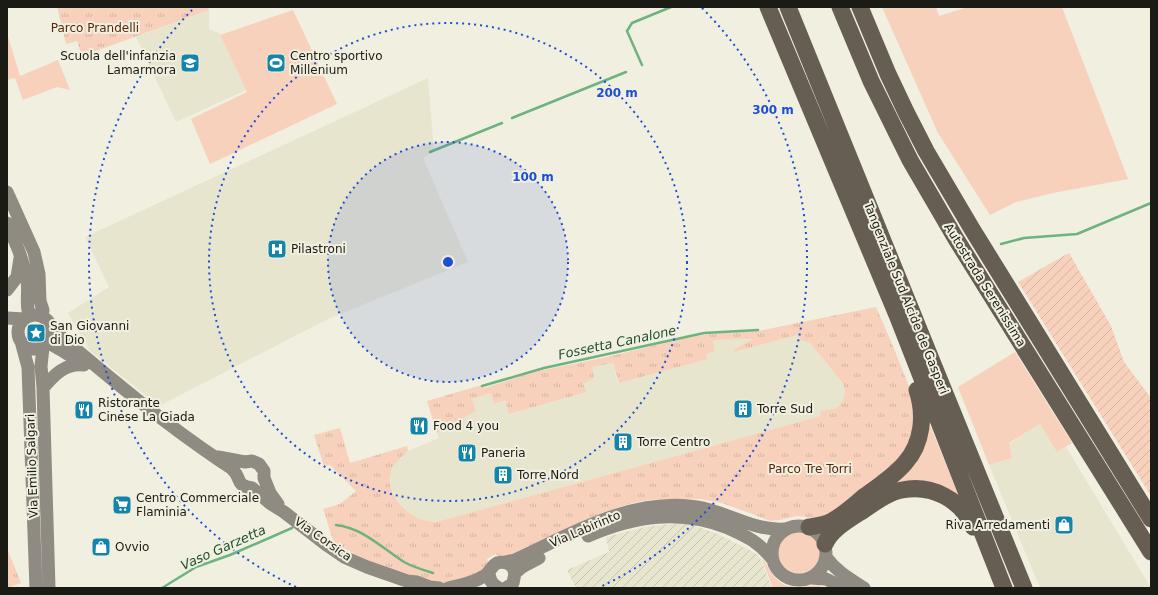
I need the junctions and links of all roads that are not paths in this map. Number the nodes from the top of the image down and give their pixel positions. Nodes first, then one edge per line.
1 (768, 7) edge
2 (788, 7) edge
3 (840, 7) edge
4 (860, 7) edge
5 (7, 192) edge
6 (7, 223) edge
7 (20, 254) junction
8 (7, 290) edge
9 (897, 315) junction
10 (32, 317) junction
11 (7, 318) edge
12 (52, 327) junction
13 (7, 332) edge
14 (21, 343) junction
15 (46, 345) junction
16 (84, 365) junction
17 (43, 388) junction
18 (125, 390) junction
19 (212, 456) junction
20 (245, 462) junction
21 (264, 474) junction
22 (237, 476) junction
23 (252, 488) junction
24 (284, 512) junction
25 (1151, 519) edge
26 (809, 527) junction
27 (785, 529) junction
28 (1151, 552) edge
29 (773, 560) junction
30 (505, 562) junction
31 (833, 569) edge
32 (489, 572) junction
33 (516, 574) junction
34 (811, 578) junction
35 (410, 585) edge
36 (1003, 586) edge
37 (36, 588) edge
38 (49, 588) edge
39 (432, 588) edge
40 (448, 588) edge
41 (481, 588) edge
42 (500, 588) edge
43 (864, 588) edge
44 (1024, 588) edge

1 - 9 highway, Tangenziale Sud Alcide de Gasperi
2 - 44 highway, Tangenziale Sud Alcide de Gasperi
3 - 28 highway, Autostrada Serenissima
4 - 25 highway, Autostrada Serenissima
5 - 10 main road
6 - 7 main road
7 - 8 main road
7 - 10 main road
9 - 26 highway
9 - 36 highway, Tangenziale Sud Alcide de Gasperi
10 - 11 main road
10 - 12 main road
10 - 14 main road
12 - 15 main road
12 - 18 main road, Via Corsica
13 - 14 main road
14 - 15 main road
14 - 37 main road, Via Emilio Salgari
15 - 16 main road, Via Corsica
15 - 17 main road, Via Emilio Salgari
16 - 17 main road
16 - 18 main road, Via Corsica
17 - 38 main road, Via Emilio Salgari
18 - 19 main road, Via Corsica
19 - 20 main road, Via Corsica
19 - 22 main road, Via Corsica
20 - 21 main road
20 - 22 main road
21 - 23 main road
21 - 24 main road, Via Corsica
22 - 23 main road, Via Corsica
23 - 24 main road, Via Corsica
24 - 35 main road, Via Corsica
26 - 27 main road, Via Labirinto
26 - 31 main road
27 - 29 main road
27 - 30 main road, Via Labirinto
29 - 33 main road, Via Labirinto
29 - 34 main road, Via Labirinto
30 - 32 main road
30 - 33 main road
31 - 34 main road, Via Labirinto
31 - 34 main road
31 - 36 highway
31 - 43 main road
32 - 40 main road
32 - 42 main road
33 - 42 main road
35 - 39 main road, Via Corsica
41 - 42 main road

